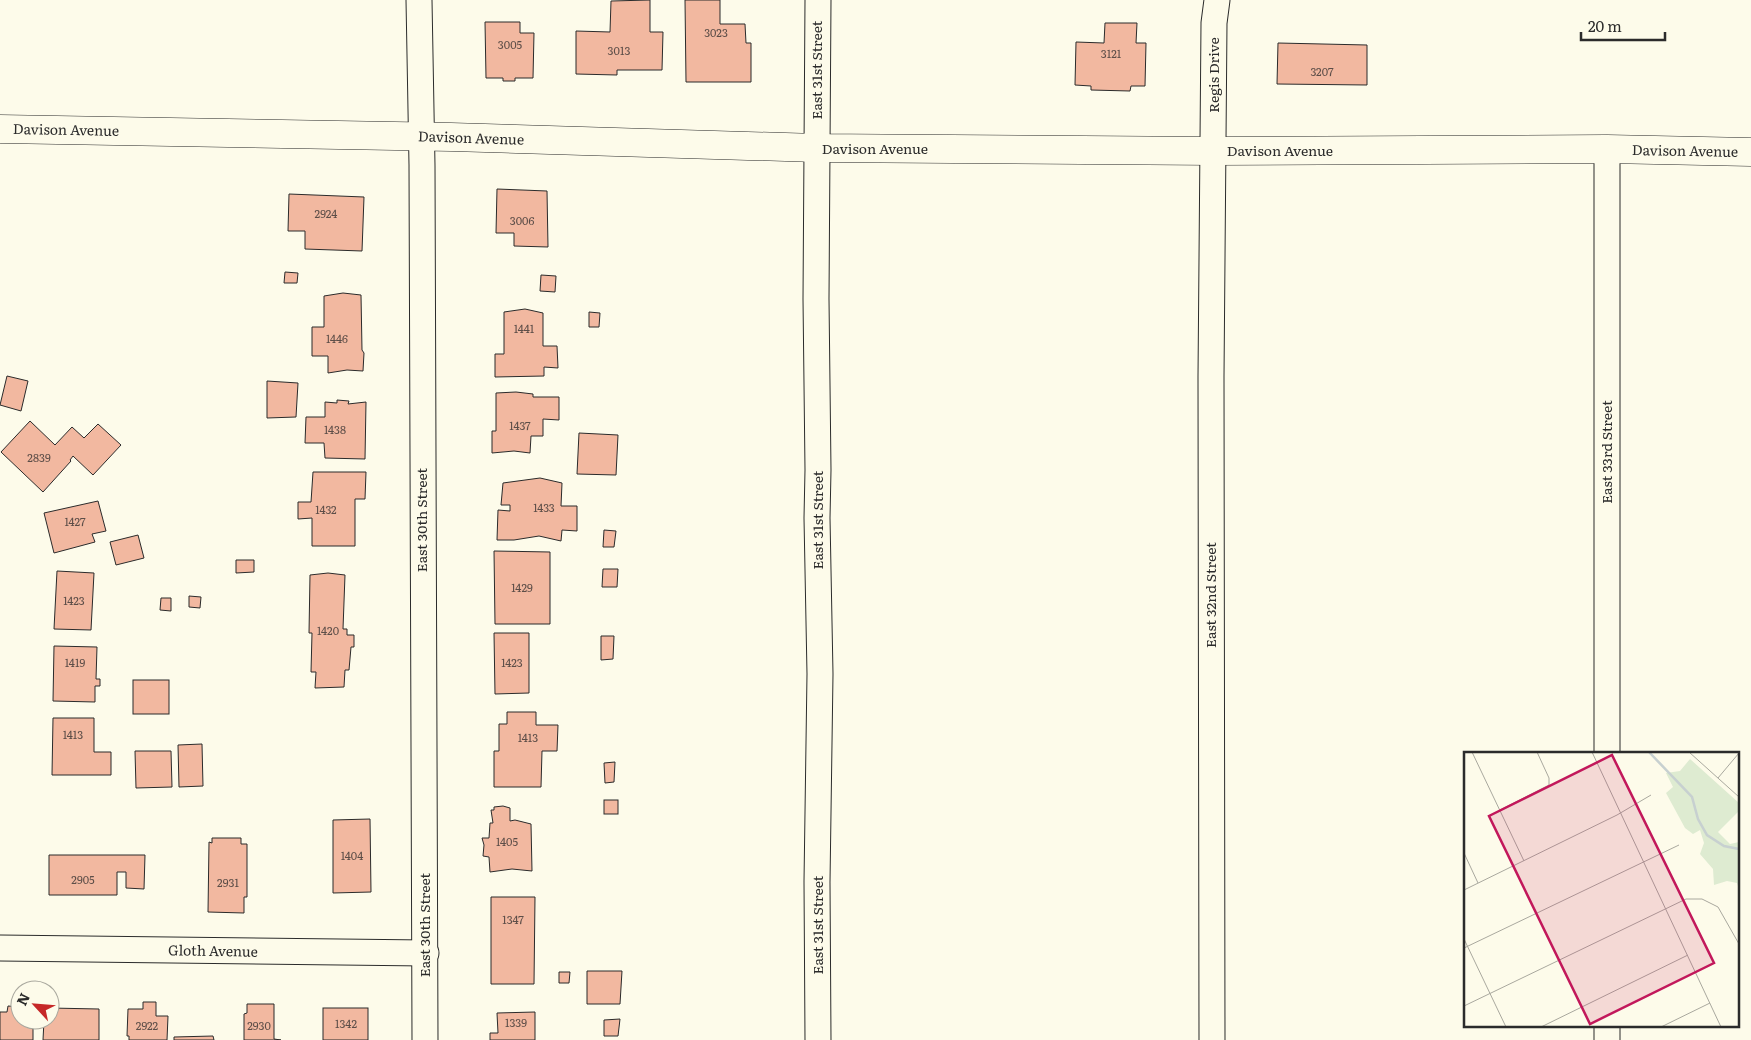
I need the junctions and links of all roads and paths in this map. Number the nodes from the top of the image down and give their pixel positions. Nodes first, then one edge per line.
1 (419, 0) edge
2 (818, 0) edge
3 (1217, 0) edge
4 (0, 129) edge
5 (421, 136) junction
6 (816, 148) junction
7 (1607, 149) junction
8 (1214, 151) junction
9 (1751, 152) edge
10 (1607, 752) edge
11 (0, 948) edge
12 (426, 953) junction
13 (425, 1040) edge
14 (818, 1040) edge
15 (1212, 1040) edge

1 - 5 street, East 30th Street
2 - 6 street, East 31st Street
3 - 8 street, Regis Drive
4 - 5 street, Davison Avenue
5 - 6 street, Davison Avenue
5 - 12 street, East 30th Street
6 - 8 street, Davison Avenue
6 - 14 street, East 31st Street
7 - 8 street, Davison Avenue
7 - 9 street, Davison Avenue
7 - 10 street, East 33rd Street
8 - 15 street, East 32nd Street
11 - 12 street, Gloth Avenue
12 - 13 street, East 30th Street

